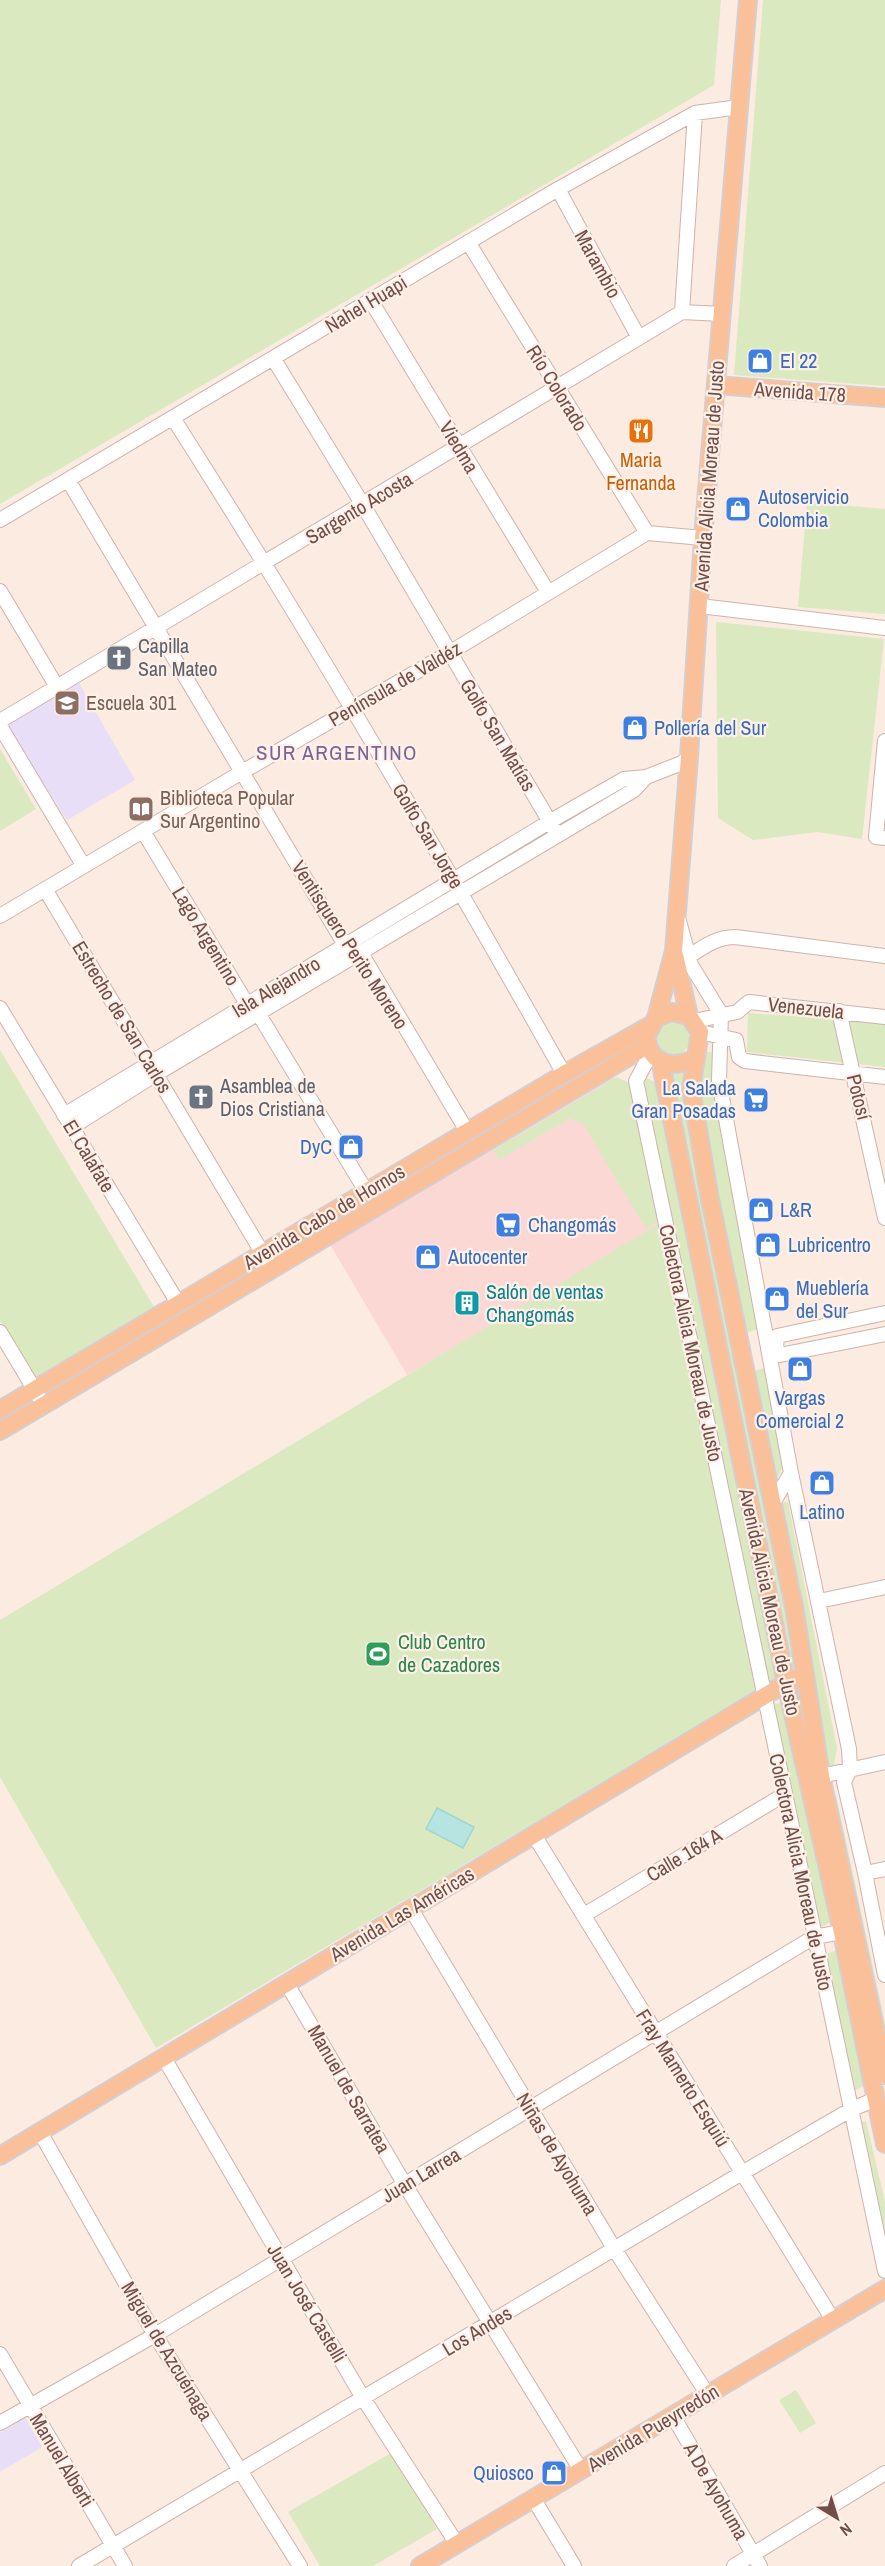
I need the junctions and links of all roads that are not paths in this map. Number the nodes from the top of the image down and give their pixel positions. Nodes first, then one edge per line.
1 (747, 0) edge
2 (739, 107) junction
3 (695, 113) junction
4 (558, 189) junction
5 (468, 242) junction
6 (371, 301) junction
7 (682, 312) junction
8 (722, 314) junction
9 (639, 338) junction
10 (273, 358) junction
11 (716, 385) junction
12 (557, 389) junction
13 (885, 398) edge
14 (172, 418) junction
15 (459, 448) junction
16 (68, 480) junction
17 (363, 505) junction
18 (0, 520) edge
19 (647, 532) junction
20 (703, 538) junction
21 (265, 563) junction
22 (0, 591) edge
23 (548, 592) junction
24 (700, 606) junction
25 (156, 627) junction
26 (885, 628) edge
27 (449, 653) junction
28 (57, 687) junction
29 (352, 709) junction
30 (0, 721) edge
31 (0, 726) edge
32 (885, 741) edge
33 (689, 757) junction
34 (242, 772) junction
35 (553, 828) junction
36 (143, 831) junction
37 (881, 838) edge
38 (83, 865) junction
39 (457, 885) junction
40 (45, 889) junction
41 (0, 916) edge
42 (345, 945) junction
43 (361, 953) junction
44 (681, 954) junction
45 (885, 956) edge
46 (246, 1004) junction
47 (0, 1008) edge
48 (839, 1011) junction
49 (258, 1013) junction
50 (721, 1014) junction
51 (885, 1017) edge
52 (653, 1022) junction
53 (694, 1023) junction
54 (721, 1036) junction
55 (653, 1053) junction
56 (696, 1058) junction
57 (153, 1068) junction
58 (852, 1072) junction
59 (564, 1074) junction
60 (885, 1077) edge
61 (68, 1121) junction
62 (467, 1131) junction
63 (366, 1191) junction
64 (885, 1218) edge
65 (263, 1253) junction
66 (272, 1269) junction
67 (178, 1303) junction
68 (885, 1313) edge
69 (0, 1332) edge
70 (885, 1334) edge
71 (771, 1347) junction
72 (744, 1353) junction
73 (35, 1389) junction
74 (44, 1405) junction
75 (0, 1410) edge
76 (0, 1431) edge
77 (791, 1473) junction
78 (773, 1503) junction
79 (885, 1587) edge
80 (819, 1601) junction
81 (804, 1672) junction
82 (786, 1683) junction
83 (765, 1696) junction
84 (885, 1762) edge
85 (850, 1769) junction
86 (814, 1778) junction
87 (784, 1794) junction
88 (534, 1835) junction
89 (885, 1869) edge
90 (865, 1873) junction
91 (411, 1909) junction
92 (584, 1915) junction
93 (842, 1932) junction
94 (814, 1937) junction
95 (885, 1970) edge
96 (287, 1984) junction
97 (655, 2033) junction
98 (164, 2058) junction
99 (885, 2074) edge
100 (876, 2099) junction
101 (530, 2109) junction
102 (852, 2109) junction
103 (40, 2132) junction
104 (885, 2144) edge
105 (0, 2156) edge
106 (742, 2173) junction
107 (405, 2185) junction
108 (615, 2250) junction
109 (280, 2258) junction
110 (885, 2271) edge
111 (885, 2289) edge
112 (833, 2320) junction
113 (491, 2322) junction
114 (155, 2335) junction
115 (0, 2354) edge
116 (708, 2395) junction
117 (363, 2398) junction
118 (30, 2406) junction
119 (673, 2416) junction
120 (0, 2423) edge
121 (581, 2470) junction
122 (241, 2472) junction
123 (885, 2473) edge
124 (533, 2498) junction
125 (458, 2544) junction
126 (113, 2546) junction
127 (756, 2560) edge
128 (79, 2566) edge
129 (125, 2566) edge
130 (300, 2566) edge
131 (420, 2566) edge
132 (574, 2566) edge
133 (734, 2566) edge

1 - 2 main road, Avenida Alicia Moreau de Justo
2 - 3 street, Nahel Huapi
2 - 8 main road, Avenida Alicia Moreau de Justo
3 - 4 street, Nahel Huapi
3 - 7 street
4 - 5 street, Nahel Huapi
4 - 9 street, Marambio
5 - 6 street, Nahel Huapi
5 - 12 street, Río Colorado
6 - 10 street, Nahel Huapi
6 - 15 street, Viedma
7 - 8 street
7 - 9 street, Sargento Acosta
8 - 11 main road, Avenida Alicia Moreau de Justo
9 - 12 street, Sargento Acosta
10 - 14 street, Nahel Huapi
10 - 17 street, Golfo San Matías
11 - 13 main road, Avenida 178
11 - 20 main road, Avenida Alicia Moreau de Justo
12 - 15 street, Sargento Acosta
12 - 19 street, Río Colorado
14 - 16 street, Nahel Huapi
14 - 21 street, Golfo San Jorge
15 - 17 street, Sargento Acosta
15 - 23 street, Viedma
16 - 18 street, Nahel Huapi
16 - 25 street, Ventisquero Perito Moreno
17 - 21 street, Sargento Acosta
17 - 27 street, Golfo San Matías
19 - 20 street
19 - 23 street, Península de Valdéz
20 - 24 main road, Avenida Alicia Moreau de Justo
21 - 25 street, Sargento Acosta
21 - 29 street, Golfo San Jorge
22 - 28 street
23 - 27 street, Península de Valdéz
24 - 26 street
24 - 33 main road, Avenida Alicia Moreau de Justo
25 - 28 street, Sargento Acosta
25 - 34 street, Ventisquero Perito Moreno
27 - 29 street, Península de Valdéz
27 - 35 street, Golfo San Matías
28 - 30 street, Sargento Acosta
29 - 34 street, Península de Valdéz
29 - 39 street, Golfo San Jorge
31 - 38 street
32 - 37 street
33 - 35 street, Isla Alejandro
33 - 44 main road, Avenida Alicia Moreau de Justo
34 - 36 street, Península de Valdéz
34 - 42 street, Ventisquero Perito Moreno
35 - 39 street, Isla Alejandro
36 - 38 street, Península de Valdéz
36 - 46 street, Lago Argentino
38 - 40 street, Península de Valdéz
39 - 42 street, Isla Alejandro
39 - 43 street, Isla Alejandro
39 - 59 street, Golfo San Jorge
40 - 41 street, Península de Valdéz
40 - 57 street, Estrecho de San Carlos
42 - 43 street, Ventisquero Perito Moreno
42 - 46 street, Isla Alejandro
43 - 49 street, Isla Alejandro
43 - 62 street, Ventisquero Perito Moreno
44 - 45 street
44 - 50 street
44 - 52 main road, Avenida Alicia Moreau de Justo
44 - 53 main road, Avenida Alicia Moreau de Justo
46 - 49 street, Lago Argentino
46 - 57 street, Isla Alejandro
47 - 61 street, El Calafate
48 - 50 street, Venezuela
48 - 51 street, Venezuela
48 - 58 street, Potosí
49 - 57 street, Isla Alejandro
49 - 63 street, Lago Argentino
50 - 53 street, Venezuela
50 - 54 street
52 - 53 main road
52 - 55 main road, Avenida Alicia Moreau de Justo
52 - 59 main road, Avenida Cabo de Hornos
53 - 54 street
53 - 56 main road, Avenida Alicia Moreau de Justo
54 - 58 street
54 - 71 street
55 - 56 main road
55 - 66 main road, Avenida Cabo de Hornos
55 - 82 main road, Avenida Alicia Moreau de Justo
55 - 83 street, Colectora Alicia Moreau de Justo
56 - 72 main road, Avenida Alicia Moreau de Justo
57 - 61 street, Isla Alejandro
57 - 65 street, Estrecho de San Carlos
58 - 60 street
58 - 64 street, Potosí
59 - 62 main road, Avenida Cabo de Hornos
61 - 67 street, El Calafate
62 - 63 main road, Avenida Cabo de Hornos
63 - 65 main road, Avenida Cabo de Hornos
65 - 66 street, Estrecho de San Carlos
65 - 67 main road, Avenida Cabo de Hornos
66 - 74 main road, Avenida Cabo de Hornos
67 - 73 main road, Avenida Cabo de Hornos
68 - 71 street
69 - 73 street
70 - 71 street
71 - 72 street
71 - 77 street
72 - 78 main road, Avenida Alicia Moreau de Justo
73 - 74 street
73 - 75 main road, Avenida Cabo de Hornos
74 - 76 main road, Avenida Cabo de Hornos
77 - 78 street
77 - 80 street
78 - 81 main road, Avenida Alicia Moreau de Justo
79 - 80 street
80 - 85 street
81 - 82 main road, Avenida Las Américas
81 - 86 main road, Avenida Alicia Moreau de Justo
82 - 83 main road, Avenida Las Américas
82 - 86 main road, Avenida Alicia Moreau de Justo
83 - 87 street, Colectora Alicia Moreau de Justo
83 - 88 main road, Avenida Las Américas
84 - 85 street
85 - 86 street
85 - 90 street
86 - 93 main road, Avenida Alicia Moreau de Justo
86 - 99 main road, Avenida Alicia Moreau de Justo
87 - 92 street, Calle 164 A
87 - 94 street, Colectora Alicia Moreau de Justo
88 - 91 main road, Avenida Las Américas
88 - 92 street, Fray Mamerto Esquiú
89 - 90 street
90 - 95 street
91 - 96 main road, Avenida Las Américas
91 - 101 street, Niñas de Ayohuma
92 - 97 street, Fray Mamerto Esquiú
93 - 94 street, Juan Larrea
93 - 100 main road, Avenida Alicia Moreau de Justo
94 - 97 street, Juan Larrea
94 - 102 street, Colectora Alicia Moreau de Justo
96 - 98 main road, Avenida Las Américas
96 - 107 street, Manuel de Sarratea
97 - 101 street, Juan Larrea
97 - 106 street, Fray Mamerto Esquiú
98 - 103 main road, Avenida Las Américas
98 - 109 street, Juan José Castelli
100 - 102 street, Los Andes
100 - 104 main road, Avenida Alicia Moreau de Justo
101 - 107 street, Juan Larrea
101 - 108 street, Niñas de Ayohuma
102 - 106 street, Los Andes
102 - 110 street, Colectora Alicia Moreau de Justo
103 - 105 main road, Avenida Las Américas
103 - 114 street, Miguel de Azcuénaga
106 - 108 street, Los Andes
106 - 112 street, Fray Mamerto Esquiú
107 - 109 street, Juan Larrea
107 - 113 street, Manuel de Sarratea
108 - 113 street, Los Andes
108 - 116 street, Niñas de Ayohuma
109 - 114 street, Juan Larrea
109 - 117 street, Juan José Castelli
111 - 112 main road, Avenida Pueyrredón
112 - 116 main road, Avenida Pueyrredón
113 - 117 street, Los Andes
113 - 121 street, Manuel de Sarratea
114 - 118 street, Juan Larrea
114 - 122 street, Miguel de Azcuénaga
115 - 118 street, Manuel Alberti
116 - 119 main road, Avenida Pueyrredón
117 - 122 street, Los Andes
117 - 125 street, Juan José Castelli
118 - 120 street, Juan Larrea
118 - 126 street, Manuel Alberti
119 - 121 main road, Avenida Pueyrredón
119 - 127 street, A De Ayohuma
121 - 124 main road, Avenida Pueyrredón
122 - 126 street, Los Andes
122 - 130 street, Miguel de Azcuénaga
123 - 127 street
124 - 125 main road, Avenida Pueyrredón
124 - 132 street
125 - 131 main road, Avenida Pueyrredón
126 - 128 street, Los Andes
126 - 129 street, Manuel Alberti
127 - 133 street

